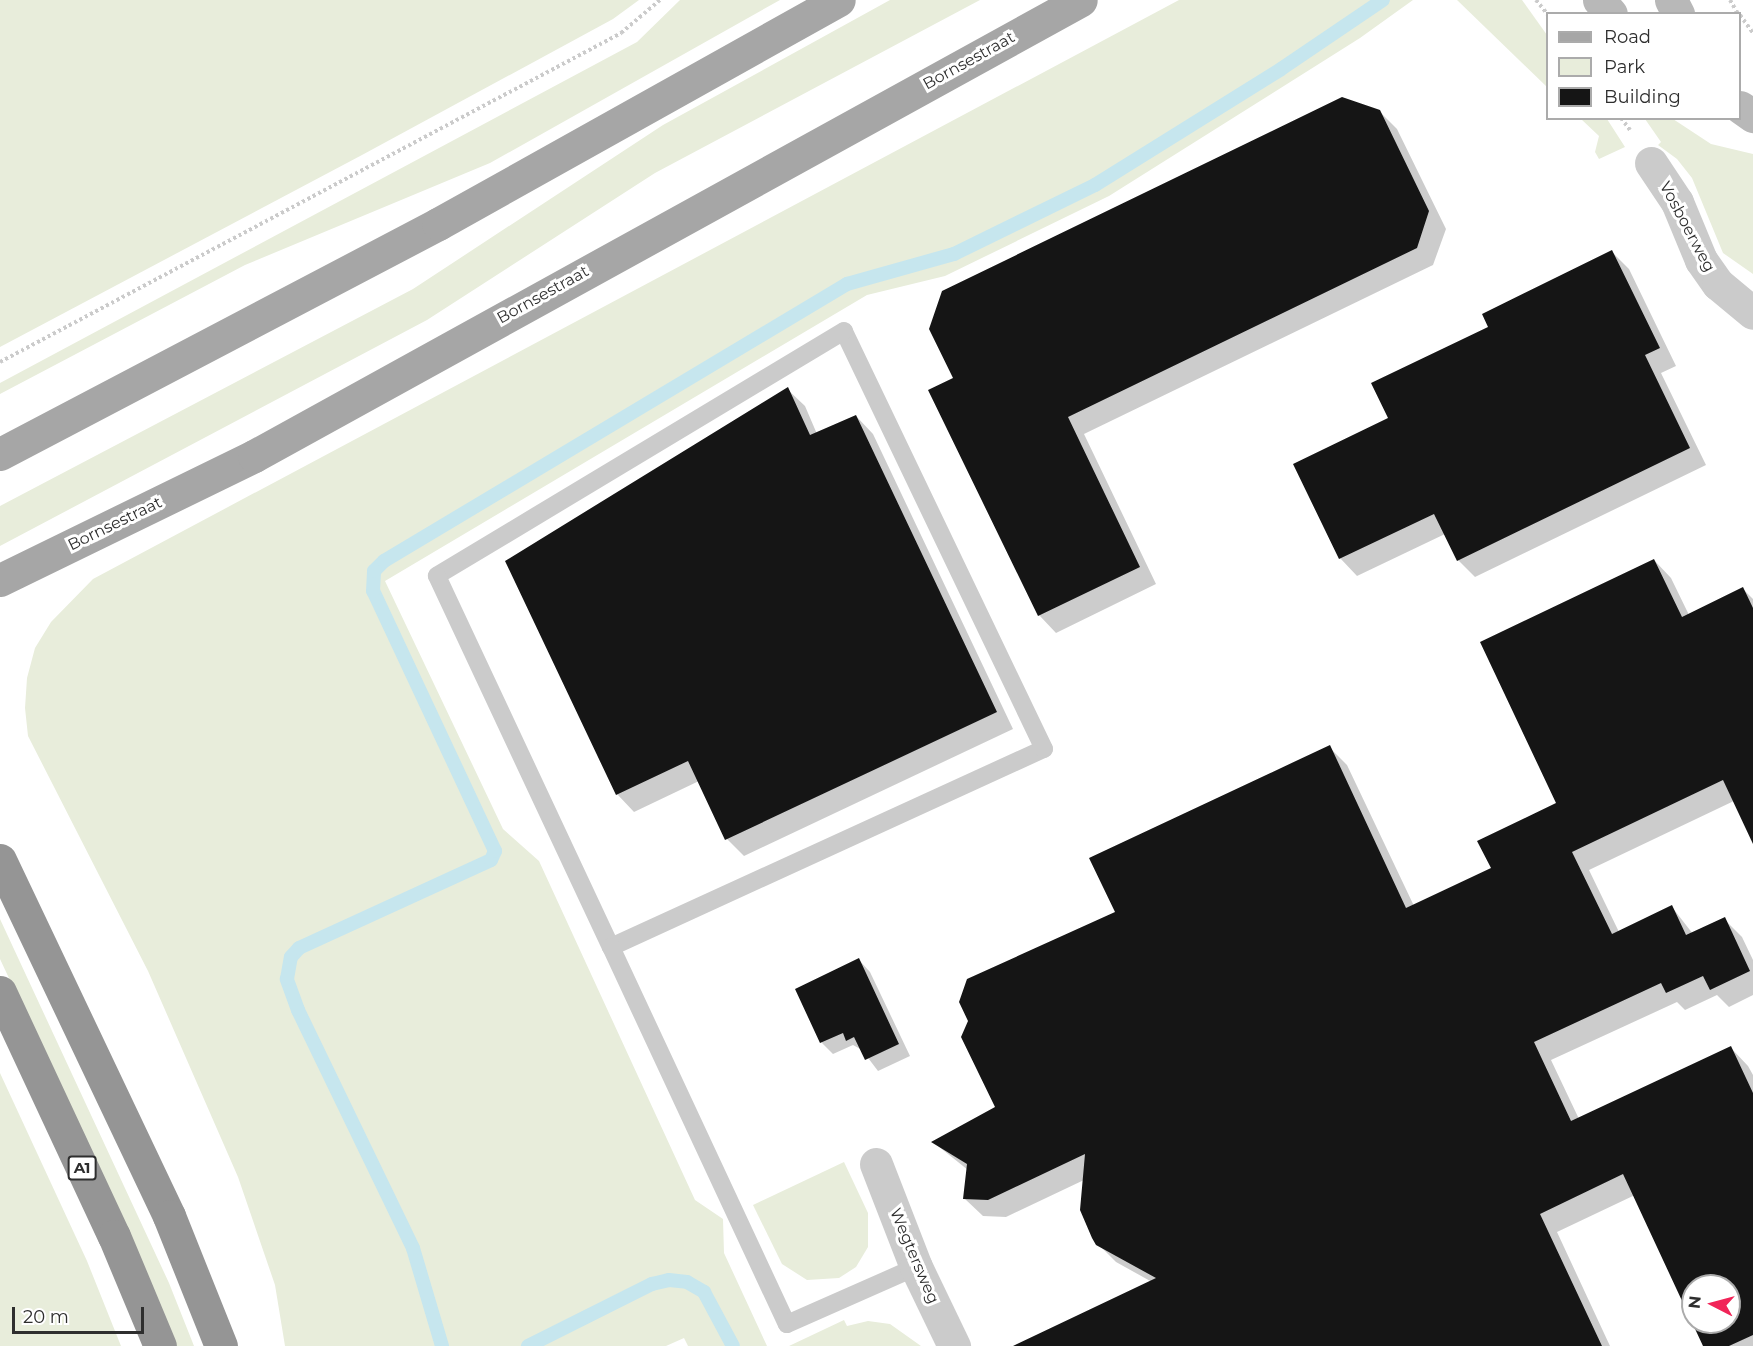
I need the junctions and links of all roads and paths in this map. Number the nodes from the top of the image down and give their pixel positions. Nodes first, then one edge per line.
1 (660, 0) edge
2 (838, 0) edge
3 (1081, 0) edge
4 (1536, 0) edge
5 (1599, 0) edge
6 (1546, 12) edge
7 (1609, 12) edge
8 (1741, 17) edge
9 (1753, 33) edge
10 (1651, 162) dead end
11 (1753, 313) edge
12 (0, 362) edge
13 (0, 454) edge
14 (0, 580) edge
15 (0, 860) edge
16 (611, 947) junction
17 (0, 992) edge
18 (876, 1164) dead end
19 (916, 1267) junction
20 (160, 1346) edge
21 (221, 1346) edge
22 (954, 1346) edge

1 - 12 path
2 - 13 main road
3 - 14 main road, Bornsestraat
4 - 6 path
5 - 7 street
8 - 9 path
10 - 11 street, Vosboerweg
15 - 21 highway
16 - 16 lane
16 - 19 lane
17 - 20 highway, A1
18 - 19 street, Wegtersweg
19 - 22 street, Wegtersweg

